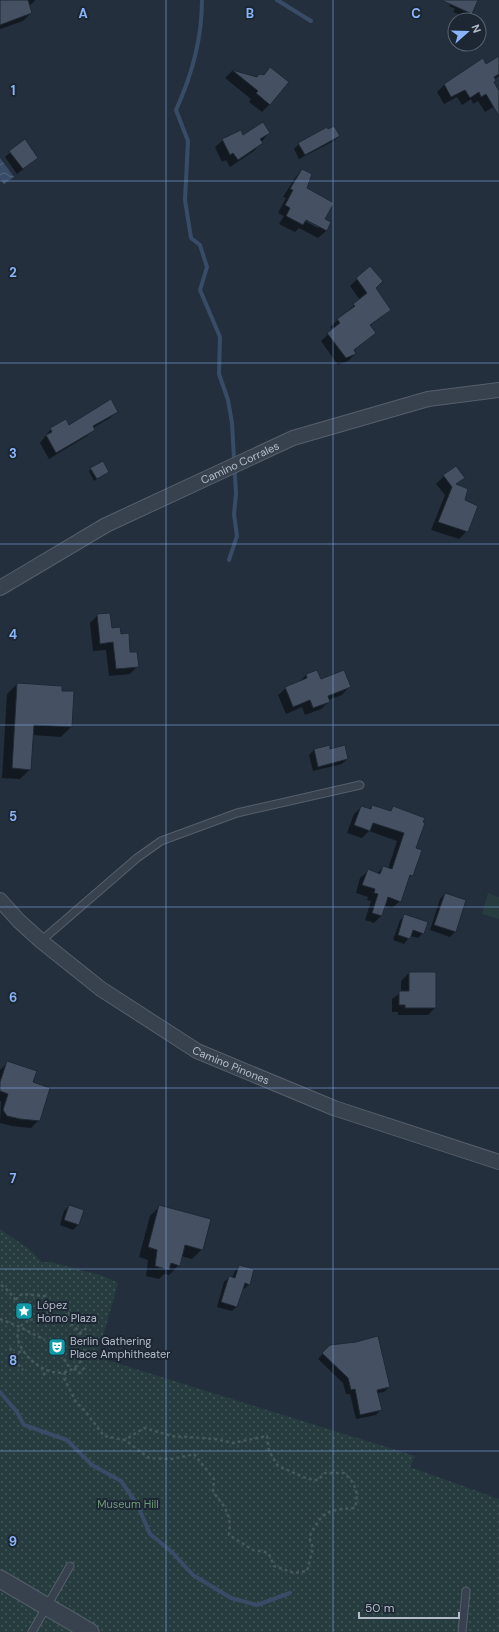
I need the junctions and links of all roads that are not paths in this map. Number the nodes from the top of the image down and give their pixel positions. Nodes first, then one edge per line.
1 (499, 390) edge
2 (0, 588) edge
3 (360, 785) dead end
4 (0, 900) edge
5 (41, 941) junction
6 (499, 1162) edge
7 (70, 1566) dead end
8 (0, 1579) edge
9 (466, 1590) dead end
10 (48, 1607) junction
11 (32, 1632) edge
12 (90, 1632) edge
13 (462, 1632) edge

1 - 2 street, Camino Corrales
3 - 5 lane
4 - 5 street, Camino Pinones
5 - 6 street, Camino Pinones
7 - 10 lane
8 - 10 street
9 - 13 lane
10 - 11 lane
10 - 12 street

